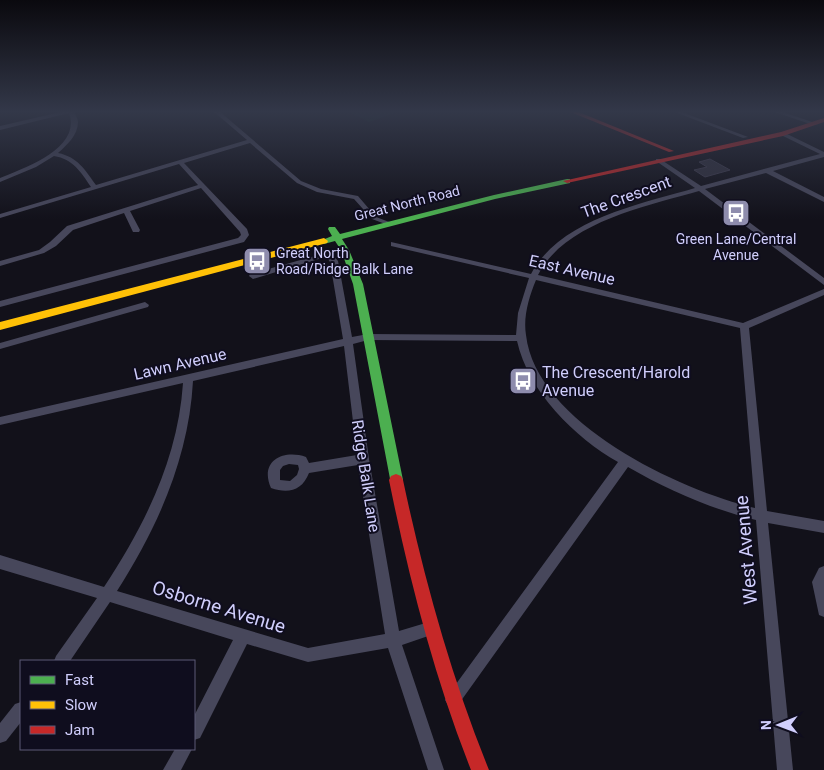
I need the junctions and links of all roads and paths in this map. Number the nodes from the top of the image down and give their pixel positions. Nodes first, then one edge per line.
1 (60, 147) edge
2 (231, 147) edge
3 (258, 147) edge
4 (649, 147) edge
5 (659, 147) edge
6 (693, 147) edge
7 (713, 147) edge
8 (810, 147) edge
9 (671, 151) junction
10 (52, 154) junction
11 (824, 154) edge
12 (658, 157) junction
13 (180, 162) junction
14 (768, 170) junction
15 (0, 180) edge
16 (202, 186) junction
17 (94, 187) junction
18 (700, 188) junction
19 (824, 200) edge
20 (126, 210) junction
21 (0, 216) edge
22 (371, 223) junction
23 (136, 230) dead end
24 (334, 233) junction
25 (394, 244) dead end
26 (0, 264) edge
27 (253, 276) dead end
28 (533, 277) junction
29 (824, 282) edge
30 (824, 292) edge
31 (0, 304) edge
32 (145, 305) dead end
33 (0, 316) edge
34 (0, 326) edge
35 (744, 326) junction
36 (368, 337) junction
37 (521, 338) junction
38 (348, 340) junction
39 (0, 346) edge
40 (188, 378) junction
41 (0, 421) edge
42 (363, 459) junction
43 (624, 462) junction
44 (306, 469) dead end
45 (762, 515) junction
46 (824, 527) edge
47 (0, 562) edge
48 (824, 573) edge
49 (108, 595) junction
50 (824, 610) edge
51 (429, 629) junction
52 (244, 636) junction
53 (393, 640) junction
54 (62, 660) edge
55 (451, 702) junction
56 (20, 711) edge
57 (195, 730) edge
58 (0, 735) edge
59 (183, 750) edge
60 (171, 770) edge
61 (436, 770) edge
62 (480, 770) edge
63 (785, 770) edge

1 - 10 street
2 - 13 street
3 - 22 street
4 - 12 main road
5 - 9 main road
6 - 9 main road, Great North Road
7 - 12 main road, Great North Road
8 - 11 street
9 - 12 main road, Great North Road
10 - 15 street
10 - 17 street
11 - 14 street, The Crescent
12 - 18 street
12 - 22 main road, Great North Road
12 - 22 main road, Great North Road
13 - 16 street
13 - 17 street
14 - 18 street, The Crescent
14 - 19 street
16 - 20 street
16 - 31 street
17 - 21 street
18 - 28 street, The Crescent
18 - 29 street
20 - 23 street
20 - 26 street
22 - 24 main road, Great North Road
24 - 33 main road, Great North Road
24 - 34 main road, Great North Road
24 - 36 main road, Ridge Balk Lane
25 - 28 street, East Avenue
27 - 38 street, Ridge Balk Lane
28 - 35 street, East Avenue
28 - 37 street, The Crescent
30 - 35 street
32 - 39 street
35 - 45 street, West Avenue
36 - 37 street, Lawn Avenue
36 - 38 street, Lawn Avenue
36 - 51 main road, Ridge Balk Lane
37 - 43 street, The Crescent
38 - 40 street, Lawn Avenue
38 - 42 street, Ridge Balk Lane
40 - 41 street, Lawn Avenue
40 - 49 street
42 - 44 street
42 - 53 street, Ridge Balk Lane
43 - 45 street, The Crescent
43 - 55 street
45 - 46 street, The Crescent
45 - 63 street, West Avenue
47 - 49 street, Osborne Avenue
48 - 50 street
49 - 52 street, Osborne Avenue
49 - 54 street
51 - 53 street, Osborne Avenue
51 - 55 main road, Ridge Balk Lane
52 - 53 street, Osborne Avenue
52 - 57 street
53 - 61 street, Ridge Balk Lane
55 - 62 main road, Ridge Balk Lane
56 - 58 street
59 - 60 street

